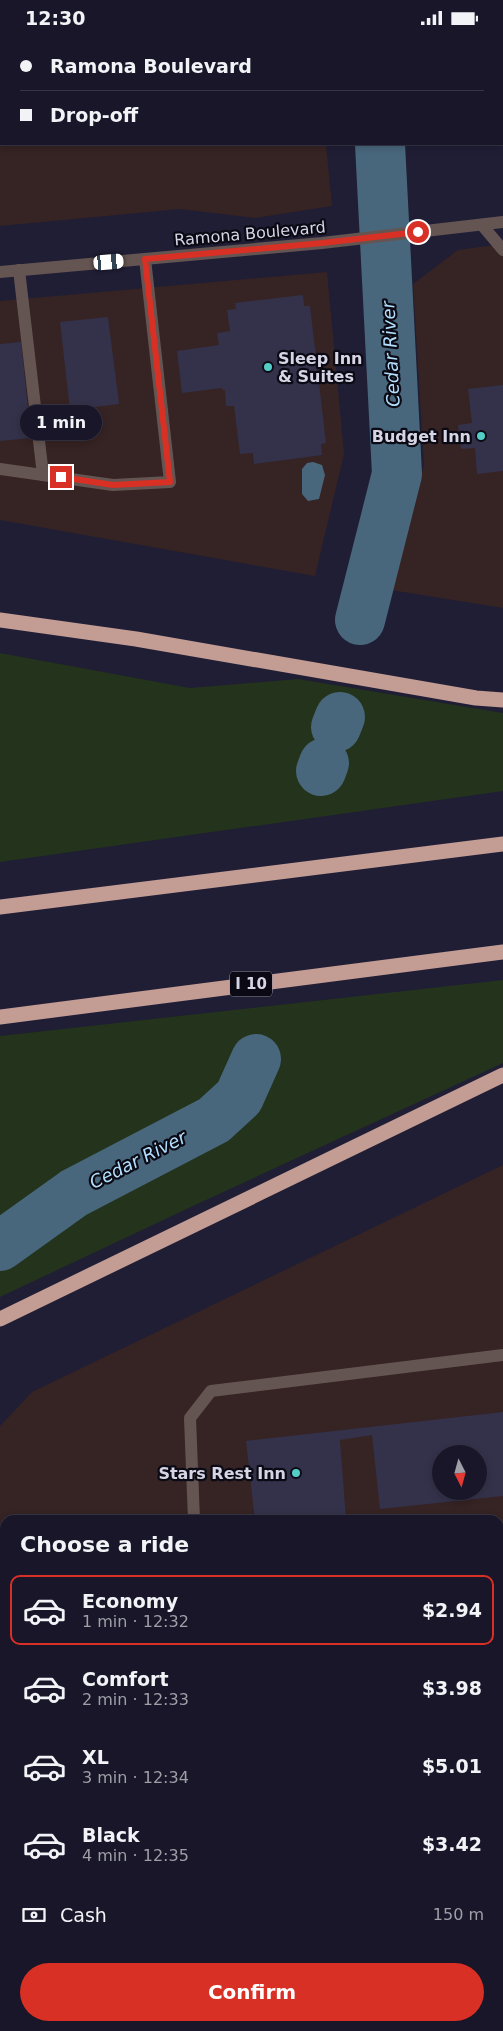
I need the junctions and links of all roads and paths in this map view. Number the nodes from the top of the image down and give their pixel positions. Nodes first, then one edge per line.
1 (503, 222) edge
2 (482, 225) junction
3 (503, 249) edge
4 (145, 259) junction
5 (19, 270) junction
6 (0, 272) edge
7 (0, 469) edge
8 (43, 475) junction
9 (0, 620) edge
10 (503, 700) edge
11 (503, 844) edge
12 (0, 907) edge
13 (503, 952) edge
14 (0, 1017) edge
15 (503, 1075) edge
16 (0, 1319) edge
17 (503, 1355) edge
18 (194, 1515) edge

1 - 2 street, Ramona Boulevard
2 - 3 street
2 - 4 street, Ramona Boulevard
4 - 5 street, Ramona Boulevard
4 - 8 street
5 - 6 street, Ramona Boulevard
5 - 8 street
7 - 8 street
9 - 10 highway
11 - 12 highway
13 - 14 highway, I 10
15 - 16 highway
17 - 18 street

